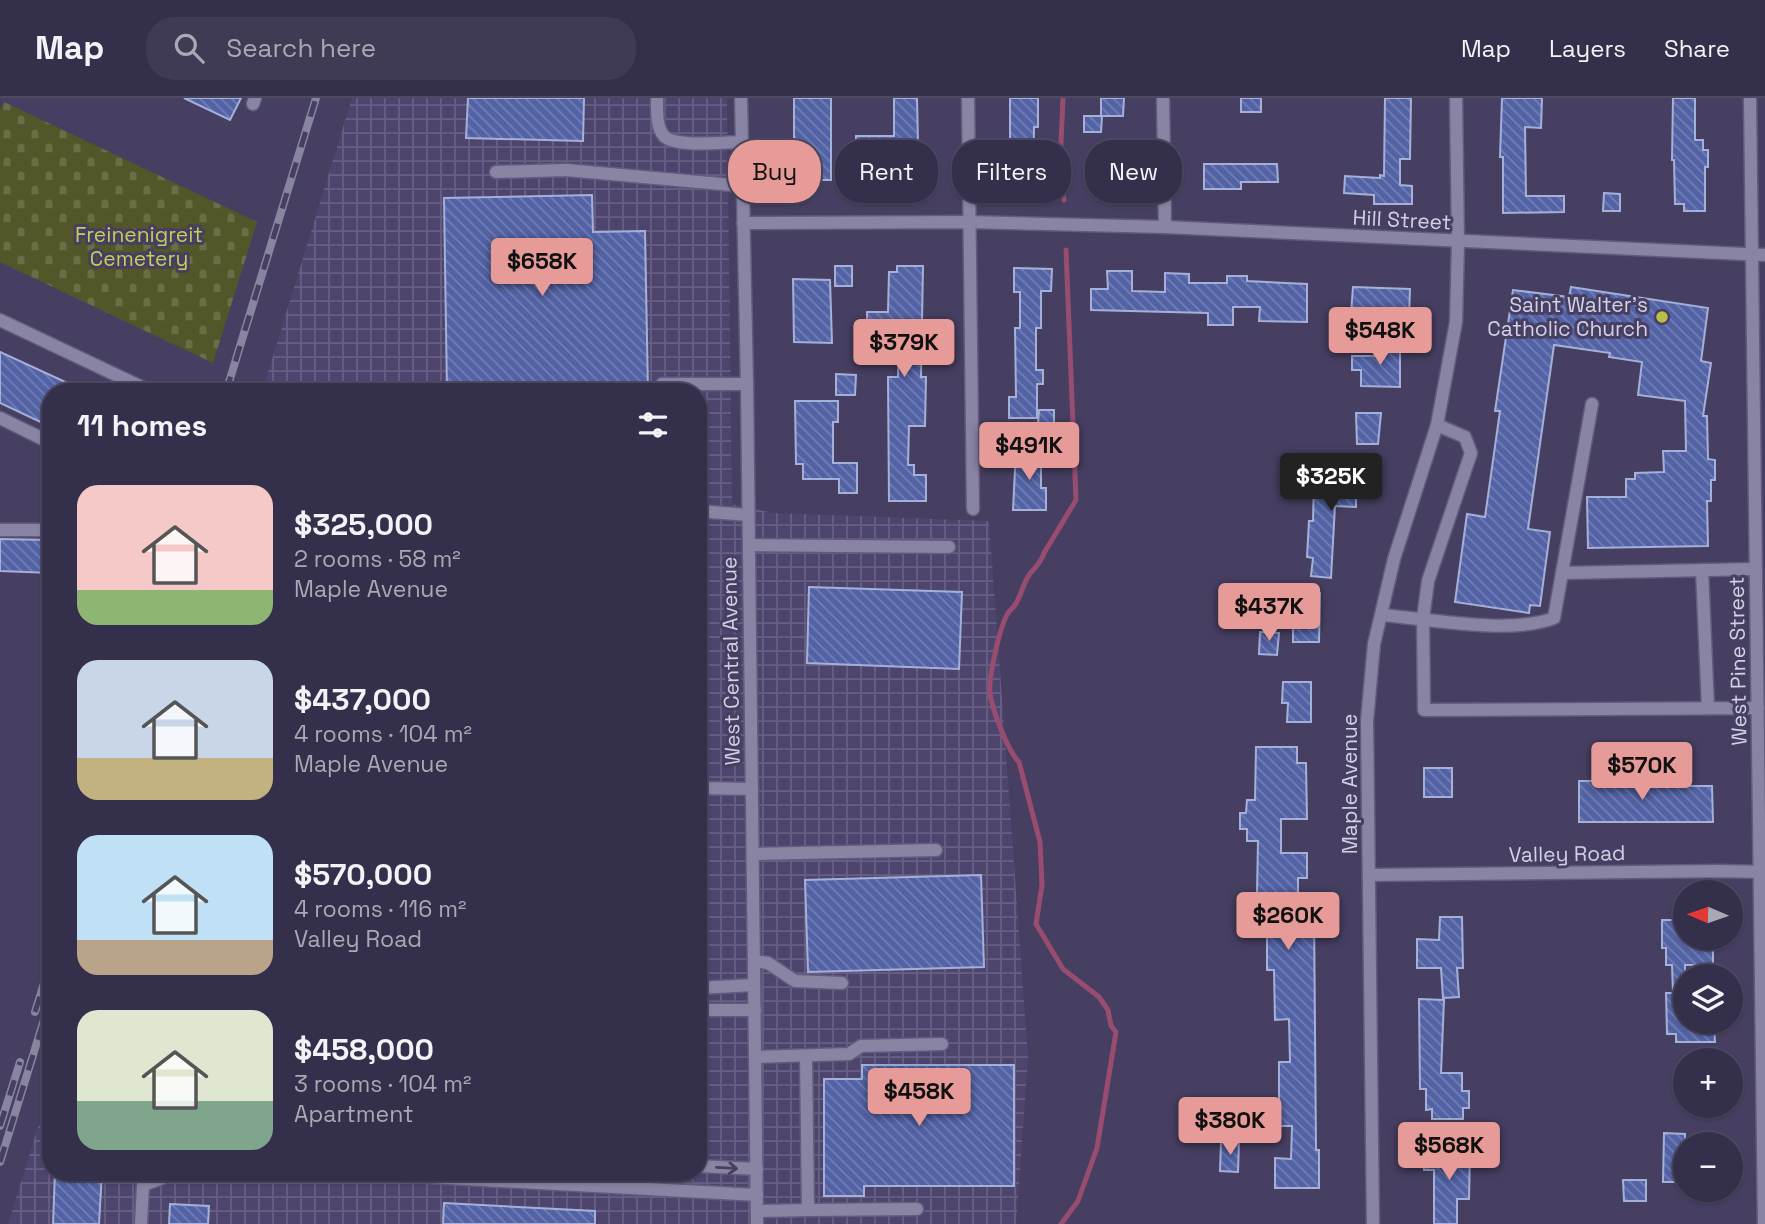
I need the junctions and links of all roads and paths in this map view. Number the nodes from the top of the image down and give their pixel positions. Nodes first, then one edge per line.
1 (657, 98) edge
2 (741, 98) edge
3 (968, 98) edge
4 (1163, 98) edge
5 (1456, 98) edge
6 (1750, 98) edge
7 (742, 140) edge
8 (728, 142) edge
9 (496, 173) dead end
10 (728, 185) edge
11 (743, 203) edge
12 (970, 222) junction
13 (743, 223) junction
14 (1165, 227) junction
15 (1458, 242) junction
16 (1758, 255) edge
17 (0, 320) edge
18 (133, 383) edge
19 (707, 384) edge
20 (747, 384) junction
21 (1592, 404) dead end
22 (0, 418) edge
23 (1437, 425) junction
24 (42, 439) edge
25 (973, 509) dead end
26 (707, 513) edge
27 (748, 515) junction
28 (0, 530) edge
29 (42, 530) edge
30 (748, 545) junction
31 (949, 547) dead end
32 (1756, 569) junction
33 (1702, 570) junction
34 (1562, 573) junction
35 (1382, 615) junction
36 (1423, 619) junction
37 (1708, 708) junction
38 (1758, 708) junction
39 (707, 788) edge
40 (752, 789) junction
41 (936, 850) dead end
42 (753, 854) junction
43 (1762, 872) edge
44 (1369, 876) junction
45 (754, 961) junction
46 (842, 983) dead end
47 (754, 985) junction
48 (707, 988) edge
49 (707, 1010) edge
50 (754, 1010) junction
51 (942, 1044) dead end
52 (806, 1056) junction
53 (755, 1057) junction
54 (707, 1166) edge
55 (757, 1169) junction
56 (154, 1181) edge
57 (503, 1181) edge
58 (757, 1195) junction
59 (917, 1209) dead end
60 (808, 1210) junction
61 (757, 1218) edge
62 (141, 1224) edge
63 (1373, 1224) edge
64 (1764, 1224) edge

1 - 8 street
2 - 7 street, West Central Avenue
3 - 12 street
4 - 14 street
5 - 15 street, Maple Avenue
6 - 16 street, West Pine Street
9 - 10 street
11 - 13 street, West Central Avenue
12 - 13 street, Hill Street
12 - 14 street, Hill Street
12 - 25 street
13 - 20 street, West Central Avenue
14 - 15 street, Hill Street
15 - 16 street, Hill Street
15 - 23 street, Maple Avenue
16 - 32 street, West Pine Street
17 - 18 street
19 - 20 street
20 - 27 street, West Central Avenue
21 - 34 street
22 - 24 street
23 - 35 street, Maple Avenue
23 - 36 street
26 - 27 street
27 - 30 street, West Central Avenue
28 - 29 street
30 - 31 street
30 - 40 street, West Central Avenue
32 - 33 street
32 - 38 street, West Pine Street
33 - 34 street
33 - 37 street
34 - 36 street
35 - 36 street
35 - 44 street, Maple Avenue
36 - 37 street
37 - 38 street
38 - 43 street, West Pine Street
39 - 40 street
40 - 42 street, West Central Avenue
41 - 42 street
42 - 45 street, West Central Avenue
43 - 44 street, Valley Road
43 - 64 street, West Pine Street
44 - 63 street, Maple Avenue
45 - 46 street
45 - 47 street, West Central Avenue
47 - 48 street
47 - 50 street, West Central Avenue
49 - 50 street
50 - 53 street, West Central Avenue
51 - 52 street
52 - 53 street
52 - 60 street
53 - 55 street, West Central Avenue
54 -> 55 street
55 - 58 street, West Central Avenue
56 - 62 street
57 - 58 street
58 - 61 street, West Central Avenue
59 - 60 street
60 - 61 street

